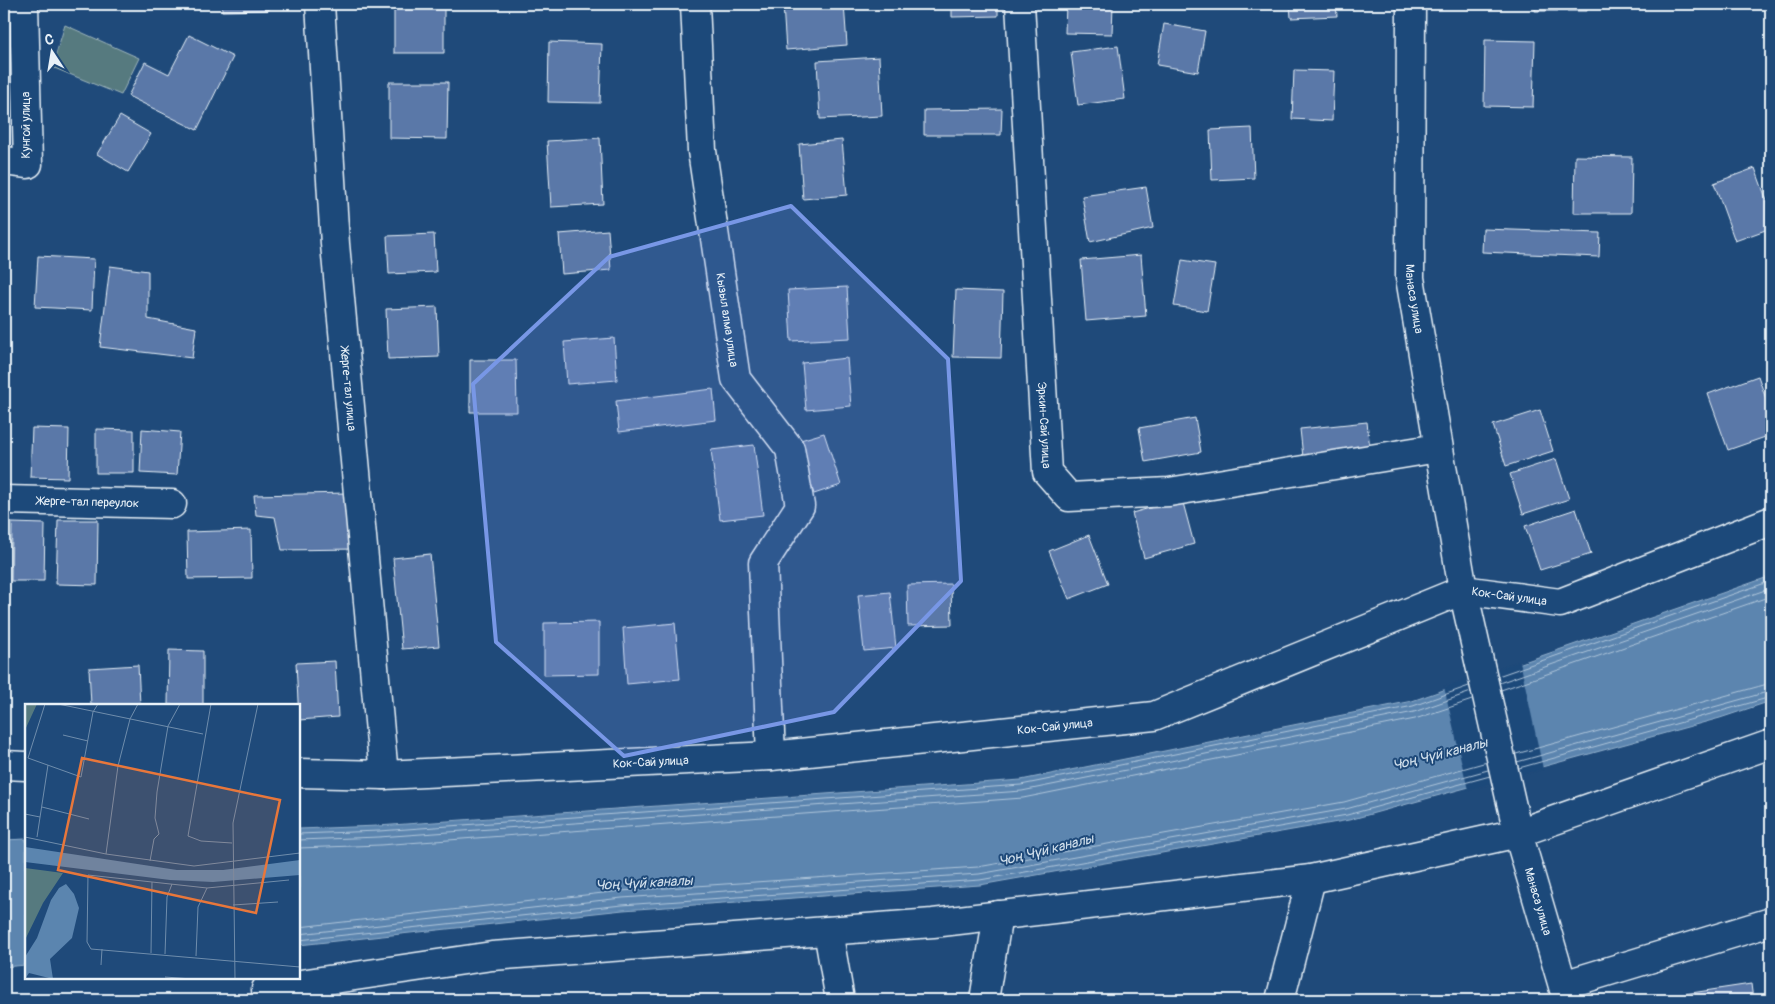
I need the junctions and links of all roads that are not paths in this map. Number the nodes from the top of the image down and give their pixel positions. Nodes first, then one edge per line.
1 (24, 4) edge
2 (320, 4) edge
3 (695, 4) edge
4 (1020, 4) edge
5 (1410, 4) edge
6 (4, 161) edge
7 (1438, 448) junction
8 (4, 500) edge
9 (172, 504) dead end
10 (1771, 521) edge
11 (1463, 590) junction
12 (1771, 744) edge
13 (771, 756) junction
14 (4, 765) edge
15 (25, 766) edge
16 (300, 773) edge
17 (384, 775) junction
18 (1518, 833) junction
19 (1311, 879) junction
20 (998, 915) junction
21 (1771, 922) edge
22 (828, 931) junction
23 (1565, 992) edge
24 (267, 994) edge
25 (840, 1000) edge
26 (984, 1000) edge
27 (1280, 1000) edge

1 - 6 street, Кунгой улица
2 - 17 street, Жерге-тал улица
3 - 13 street, Кызыл алма улица
4 - 7 street, Эркин-Сай улица
5 - 7 street, Манаса улица
7 - 11 street, Манаса улица
8 - 9 street, Жерге-тал переулок
10 - 11 street, Кок-Сай улица
11 - 13 street, Кок-Сай улица
11 - 18 street, Манаса улица
12 - 18 street
13 - 17 street, Кок-Сай улица
14 - 15 street
16 - 17 street, Кок-Сай улица
18 - 19 street
18 - 23 street, Манаса улица
19 - 20 street
19 - 27 street
20 - 22 street
20 - 26 street
21 - 23 street
22 - 24 street
22 - 25 street

